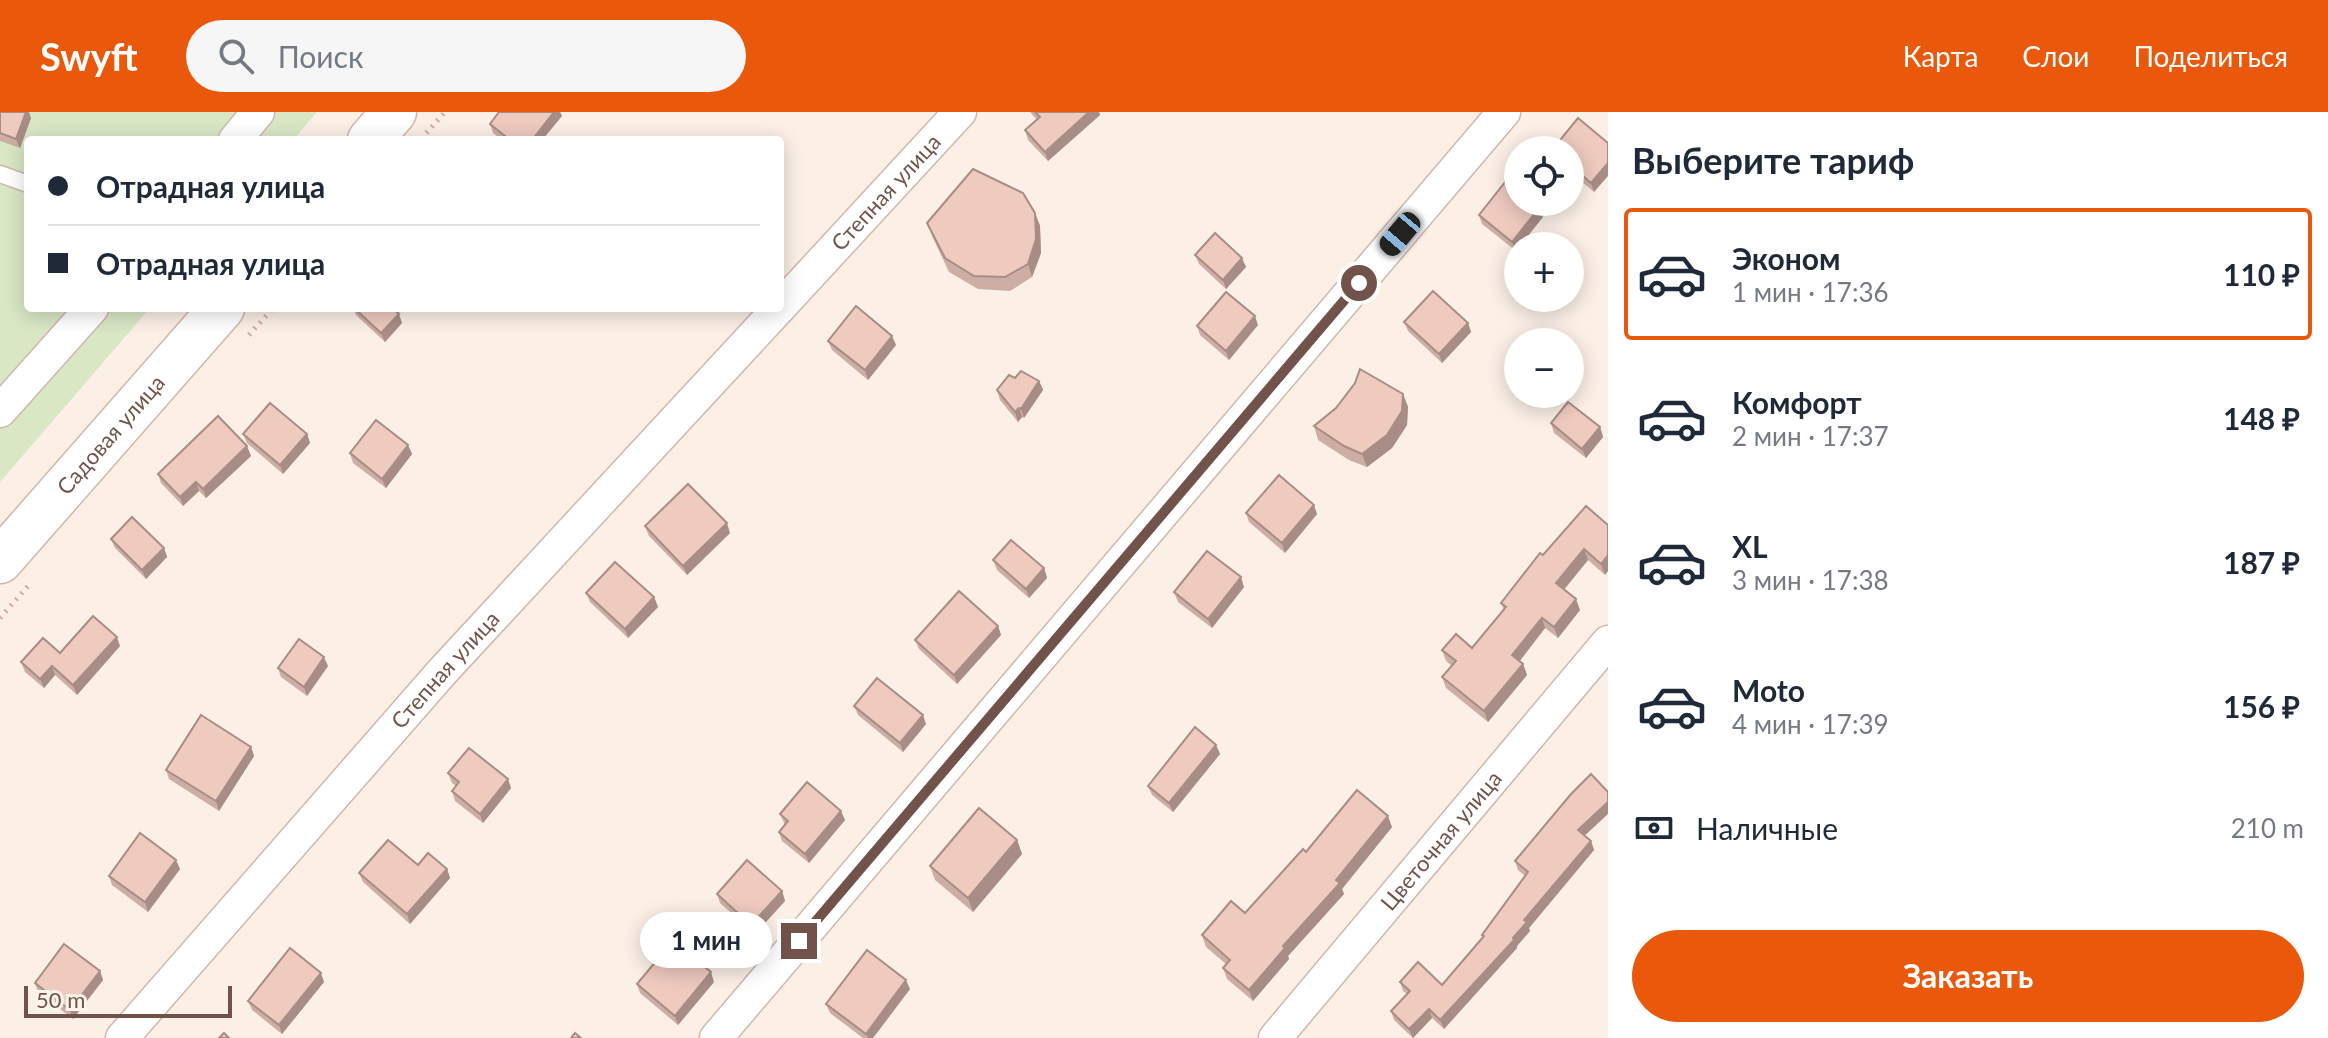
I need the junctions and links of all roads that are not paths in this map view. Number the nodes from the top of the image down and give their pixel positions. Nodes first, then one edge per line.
1 (258, 112) edge
2 (394, 112) edge
3 (960, 112) edge
4 (1504, 112) edge
5 (238, 136) edge
6 (373, 136) edge
7 (0, 174) edge
8 (24, 183) edge
9 (784, 302) edge
10 (88, 312) edge
11 (218, 312) edge
12 (774, 312) edge
13 (0, 411) edge
14 (0, 561) edge
15 (1608, 642) edge
16 (122, 1038) edge
17 (716, 1038) edge
18 (1275, 1038) edge

1 - 5 street
2 - 6 main road
3 - 9 street, Степная улица
4 - 17 street
7 - 8 lane
10 - 13 street
11 - 14 main road, Садовая улица
12 - 16 street, Степная улица
15 - 18 street, Цветочная улица

